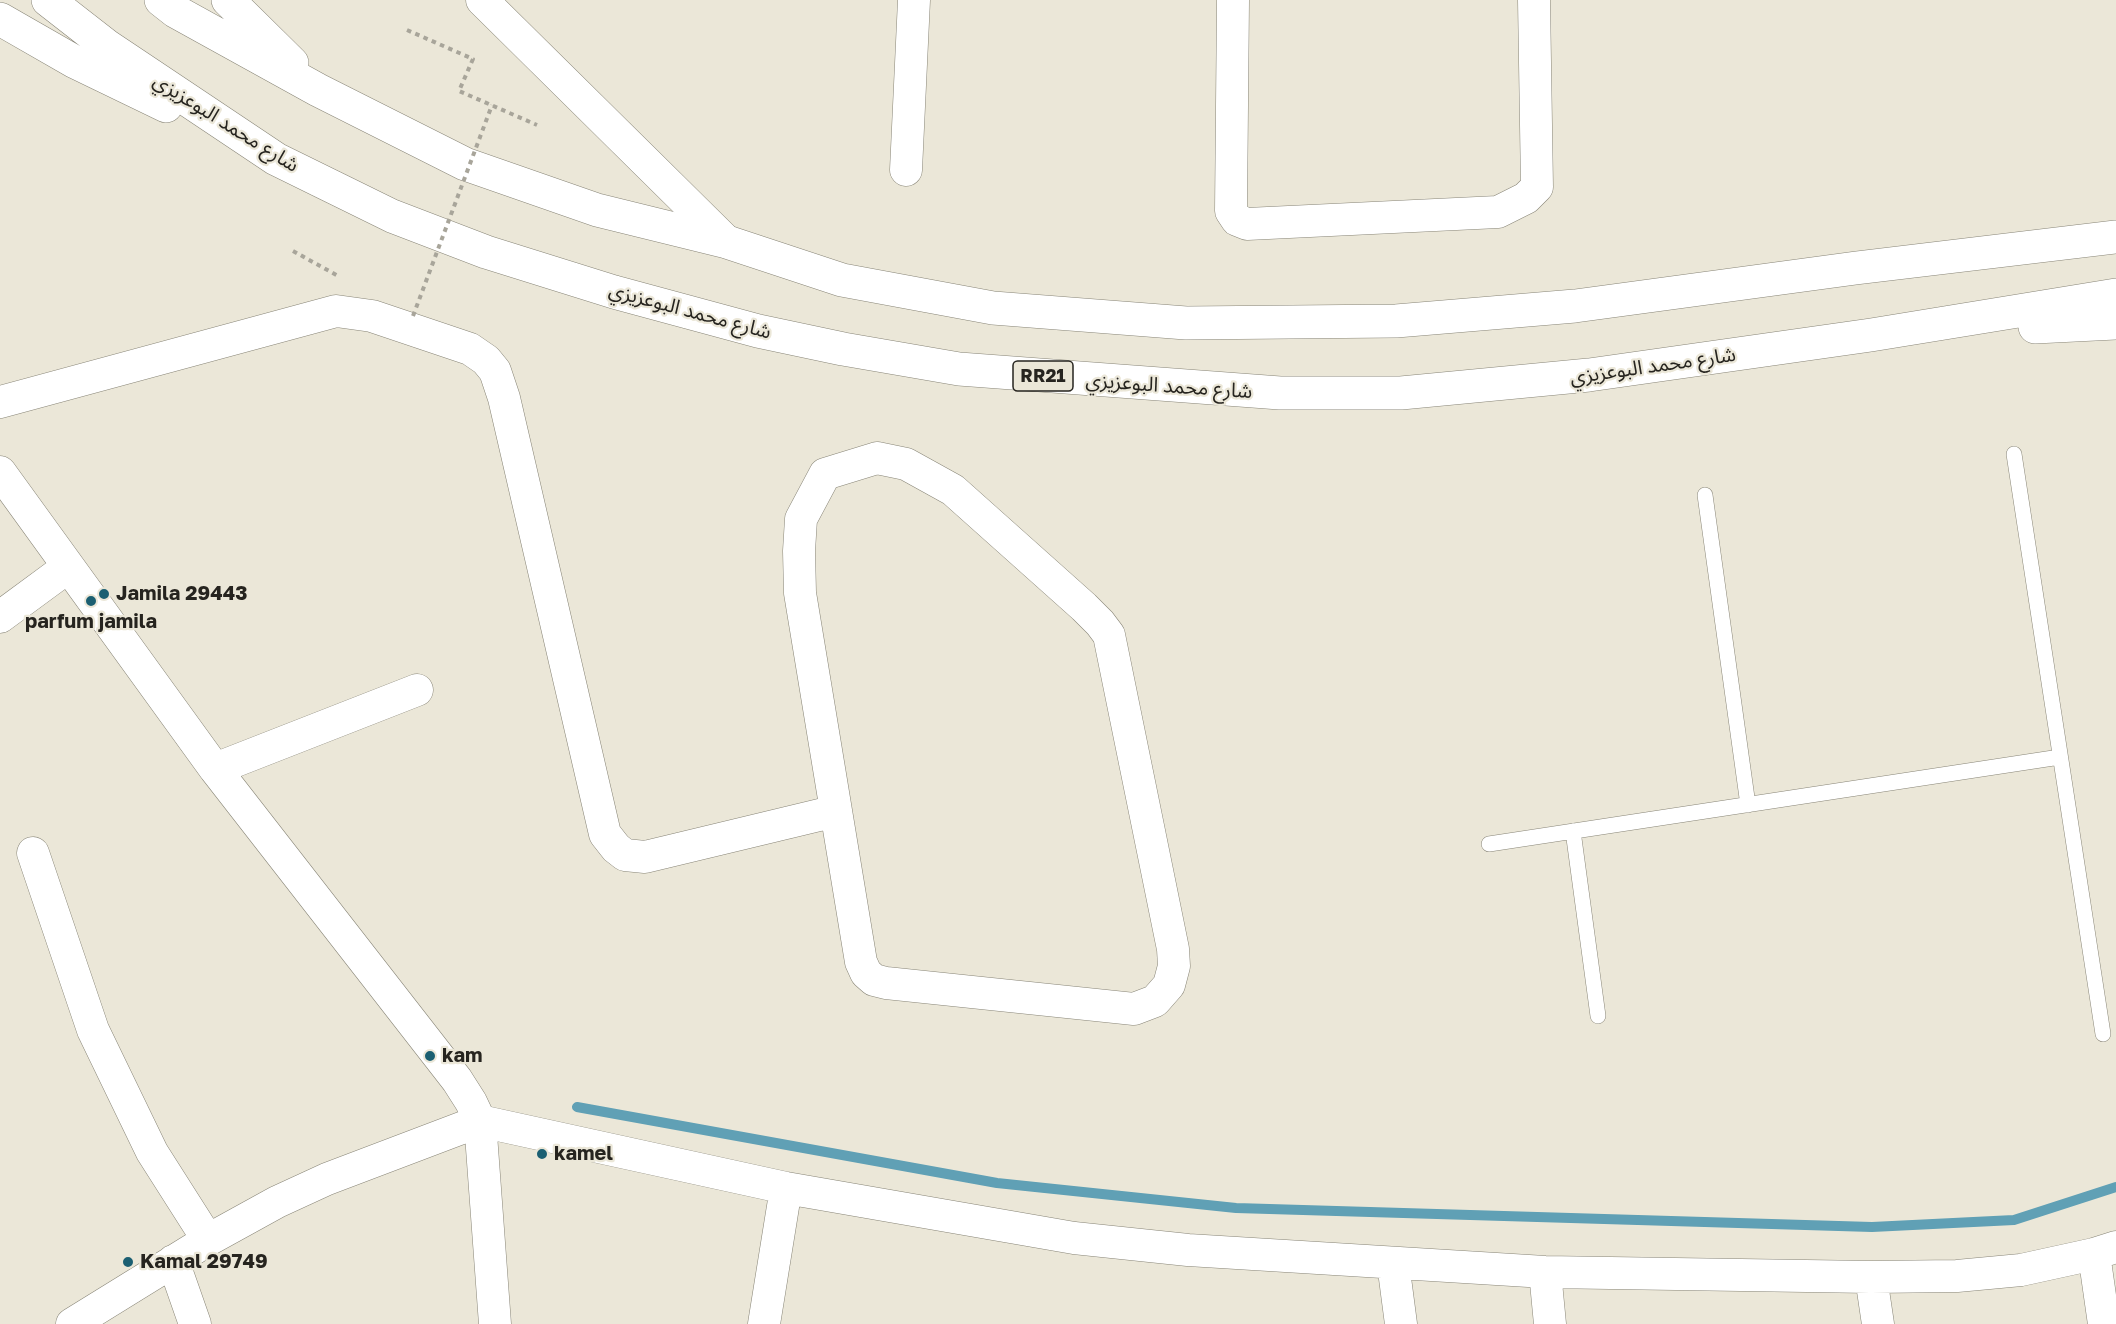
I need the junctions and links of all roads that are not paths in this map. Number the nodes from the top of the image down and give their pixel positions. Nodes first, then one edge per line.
1 (48, 0) edge
2 (161, 0) edge
3 (228, 0) edge
4 (482, 0) edge
5 (914, 0) edge
6 (1233, 0) edge
7 (1534, 0) edge
8 (0, 19) edge
9 (318, 90) junction
10 (276, 159) junction
11 (906, 170) dead end
12 (2116, 215) edge
13 (2116, 237) edge
14 (727, 242) junction
15 (1856, 268) junction
16 (2116, 295) edge
17 (2116, 322) edge
18 (1871, 335) junction
19 (0, 402) edge
20 (2014, 453) dead end
21 (0, 472) edge
22 (1706, 495) dead end
23 (68, 567) junction
24 (0, 617) edge
25 (417, 690) dead end
26 (2060, 757) junction
27 (215, 770) junction
28 (1748, 805) junction
29 (836, 812) junction
30 (1572, 831) junction
31 (1490, 844) dead end
32 (33, 852) dead end
33 (1598, 1016) dead end
34 (2103, 1034) dead end
35 (480, 1121) junction
36 (786, 1188) junction
37 (208, 1240) junction
38 (2105, 1251) edge
39 (173, 1261) junction
40 (1393, 1263) junction
41 (1545, 1272) junction
42 (1871, 1277) junction
43 (72, 1324) edge
44 (195, 1324) edge
45 (495, 1324) edge
46 (765, 1324) edge
47 (1401, 1324) edge
48 (1550, 1324) edge
49 (1878, 1324) edge
50 (2104, 1324) edge

1 - 10 highway, شارع محمد البوعزيزي / RR21
2 - 9 highway
3 - 9 highway
4 - 14 street
5 - 11 street
6 - 7 street
8 - 10 highway
9 - 14 highway
10 - 18 highway, شارع محمد البوعزيزي / RR21
12 - 15 highway
13 - 15 highway
14 - 15 highway
16 - 18 highway, شارع محمد البوعزيزي / RR21
17 - 18 highway
19 - 29 street
20 - 26 lane
21 - 23 street
22 - 28 lane
23 - 24 street
23 - 27 street
25 - 27 street
26 - 28 lane
26 - 34 lane
27 - 35 street
28 - 30 lane
29 - 29 street
30 - 31 lane
30 - 33 lane
32 - 37 street
35 - 36 street
35 - 37 street
35 - 45 street
36 - 40 street
36 - 46 street
37 - 39 street
38 - 42 street
38 - 50 street
39 - 43 street
39 - 44 street
40 - 41 street
40 - 47 street
41 - 42 street
41 - 48 street
42 - 49 street

